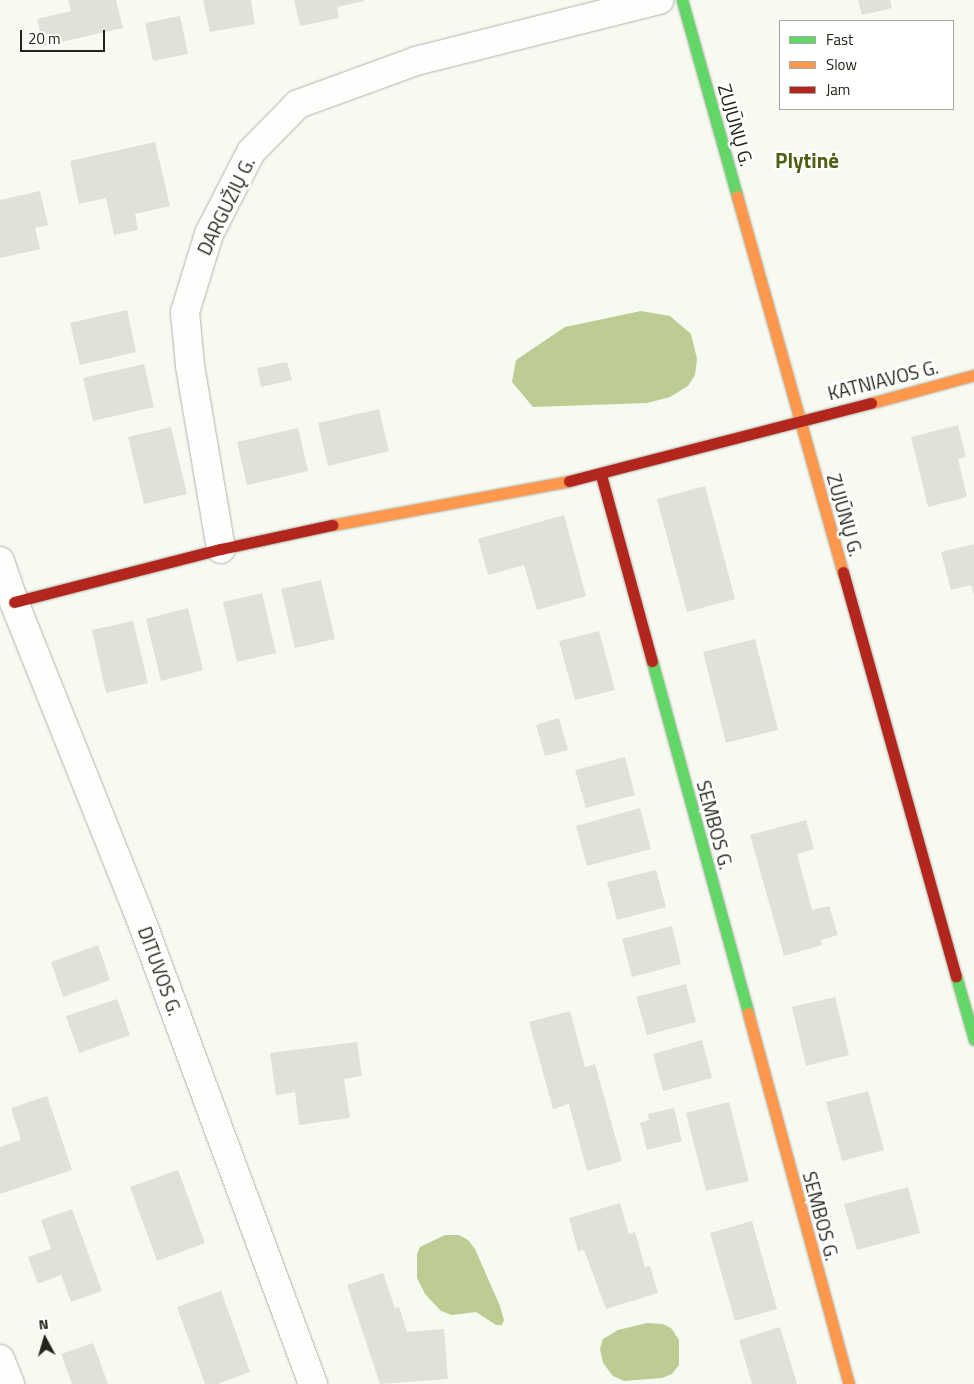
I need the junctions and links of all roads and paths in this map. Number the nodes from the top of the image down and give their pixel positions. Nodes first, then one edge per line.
1 (659, 0) edge
2 (682, 0) edge
3 (974, 375) edge
4 (800, 420) junction
5 (601, 475) junction
6 (221, 549) junction
7 (0, 561) edge
8 (14, 602) junction
9 (974, 1039) edge
10 (0, 1359) edge
11 (10, 1384) edge
12 (314, 1384) edge
13 (849, 1384) edge

1 - 6 street, DARGUŽIŲ G.
2 - 4 street, ZUJŪNŲ G.
3 - 4 street, KATNIAVOS G.
4 - 5 street
4 - 9 street, ZUJŪNŲ G.
5 - 6 street
5 - 13 street, SEMBOS G.
6 - 8 street
7 - 8 street, DITUVOS G.
8 - 12 street, DITUVOS G.
10 - 11 street

